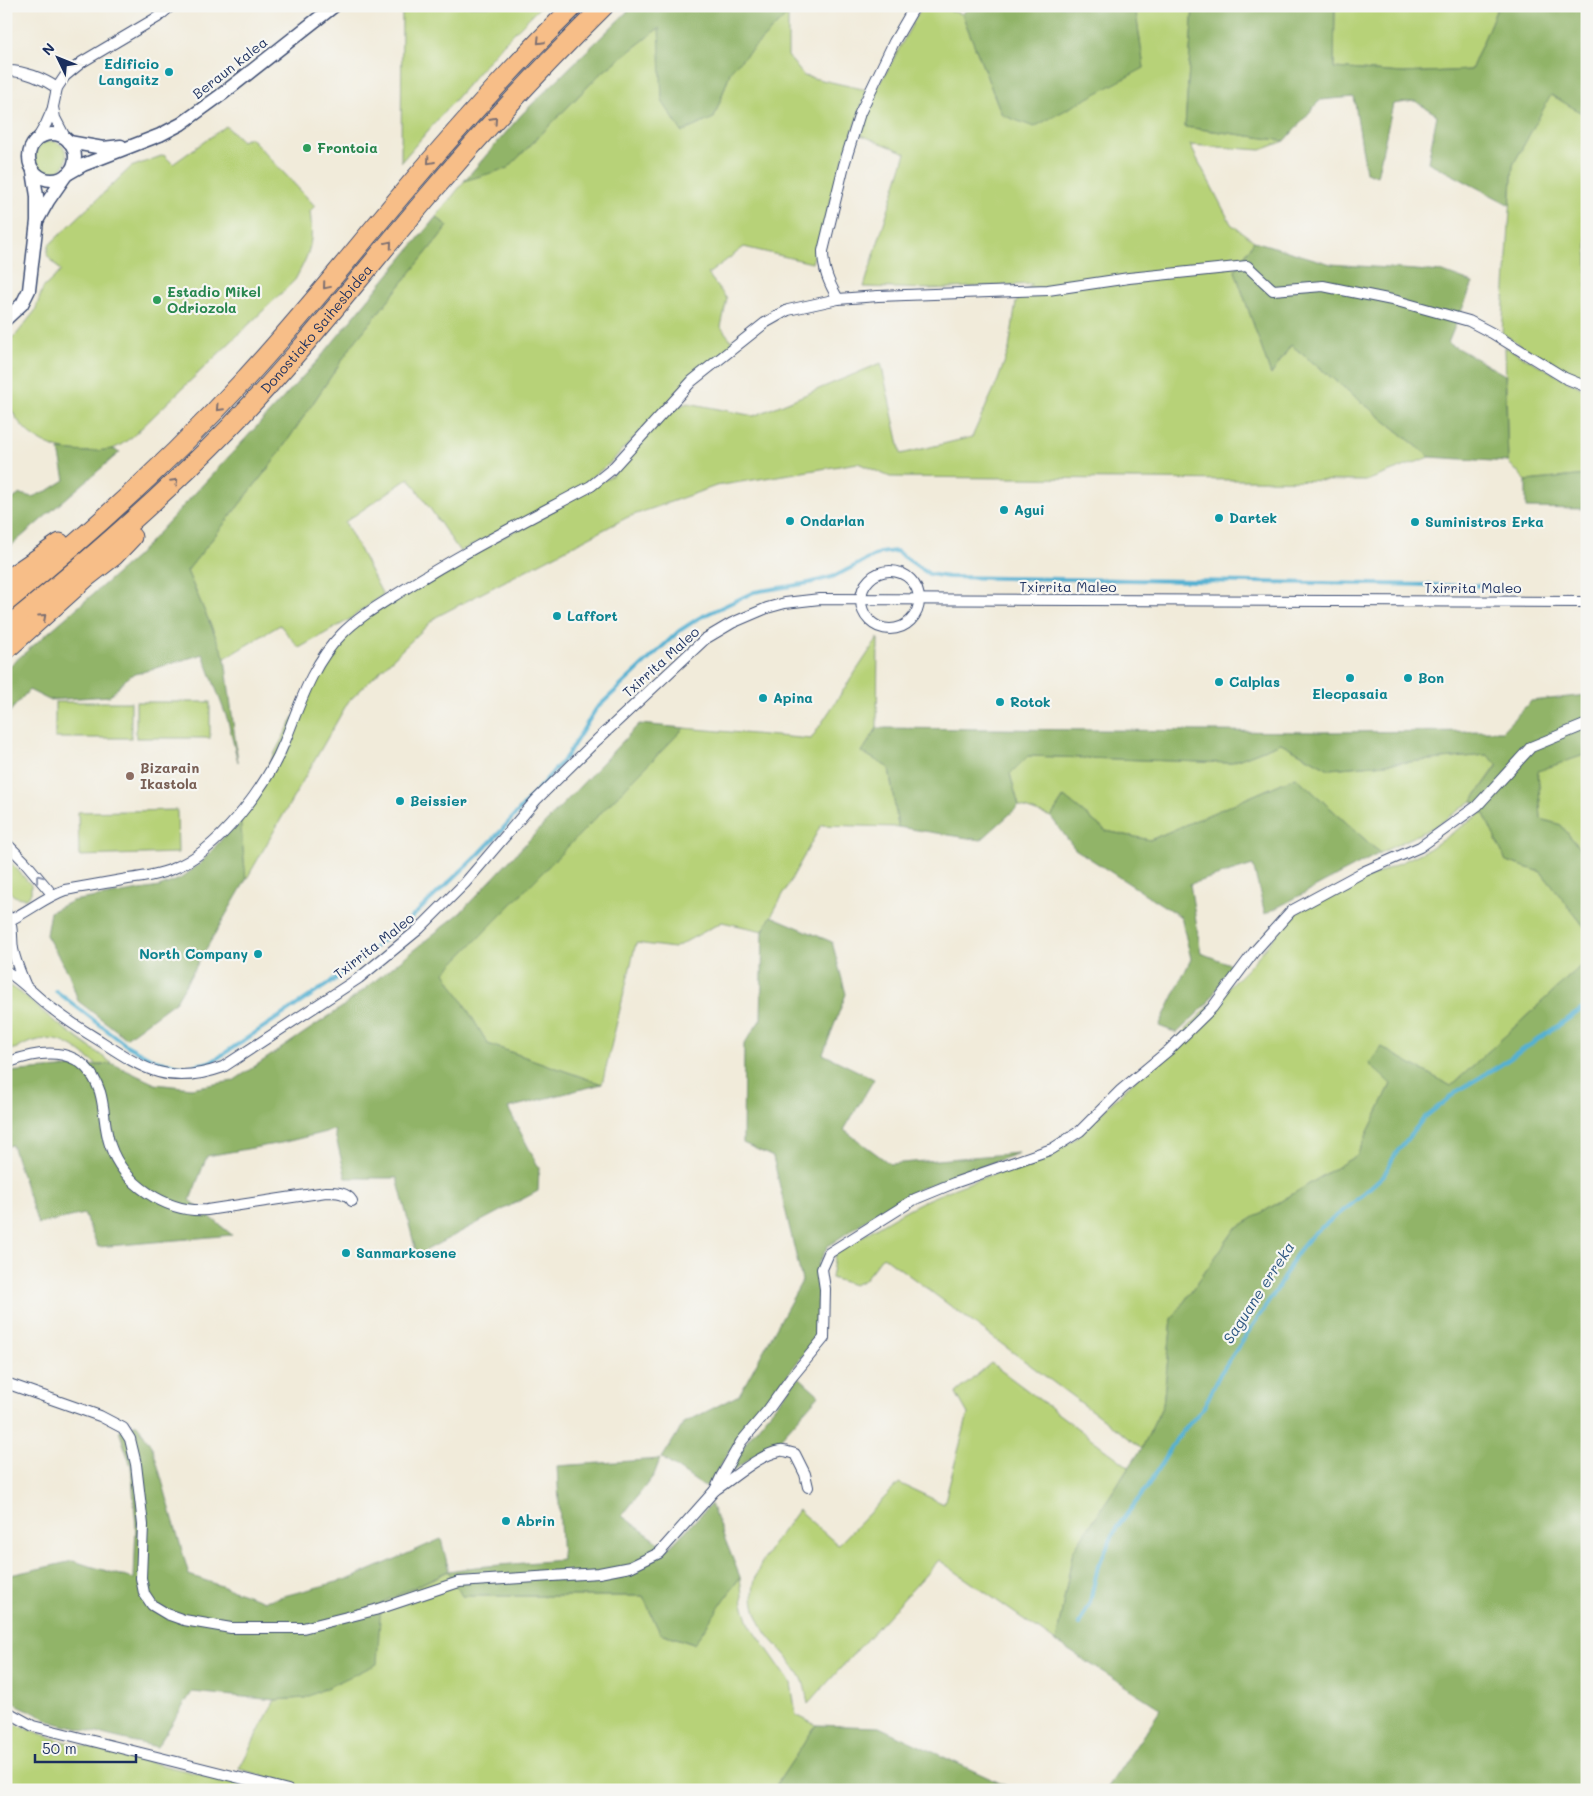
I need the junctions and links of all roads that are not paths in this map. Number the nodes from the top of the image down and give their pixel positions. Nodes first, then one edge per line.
1 (171, 6) edge
2 (334, 6) edge
3 (574, 6) edge
4 (604, 6) edge
5 (915, 6) edge
6 (10, 71) edge
7 (57, 88) junction
8 (53, 107) junction
9 (67, 140) junction
10 (36, 141) junction
11 (138, 143) junction
12 (33, 171) junction
13 (68, 174) junction
14 (37, 221) junction
15 (838, 299) junction
16 (6, 319) edge
17 (1587, 387) edge
18 (154, 502) junction
19 (101, 522) junction
20 (6, 580) edge
21 (861, 600) junction
22 (919, 600) junction
23 (6, 602) edge
24 (1587, 602) edge
25 (6, 628) edge
26 (6, 650) edge
27 (1587, 724) edge
28 (6, 843) edge
29 (52, 894) junction
30 (8, 917) edge
31 (12, 939) junction
32 (6, 950) edge
33 (6, 972) edge
34 (26, 984) junction
35 (6, 1061) edge
36 (352, 1201) dead end
37 (6, 1383) edge
38 (808, 1487) dead end
39 (715, 1490) junction
40 (6, 1711) edge
41 (288, 1790) edge

1 - 7 street
2 - 11 street, Beraun kalea
3 -> 19 highway, Donostiako Saihesbidea
18 -> 4 highway, Donostiako Saihesbidea
5 - 15 street
6 - 7 street
7 - 8 street
8 - 9 street
8 - 10 street
9 - 10 street
9 - 11 street, Beraun kalea
9 - 13 street
10 - 12 street
11 - 13 street, Beraun kalea
12 - 13 street
12 - 14 street
13 - 14 street
14 - 16 street
15 - 17 street
15 - 29 street
18 - 25 highway, Donostiako Saihesbidea
26 -> 18 highway
19 - 20 highway
19 - 23 highway, Donostiako Saihesbidea
21 - 22 street, Txirrita Maleo
21 - 22 street
21 - 22 street
21 - 34 street, Txirrita Maleo
22 - 24 street, Txirrita Maleo
27 - 39 street
29 -> 28 street
29 - 30 street
30 - 31 street
31 - 32 street
31 - 34 street
33 - 34 street, Txirrita Maleo
35 - 36 street
37 - 39 street
38 - 39 street
40 - 41 street

